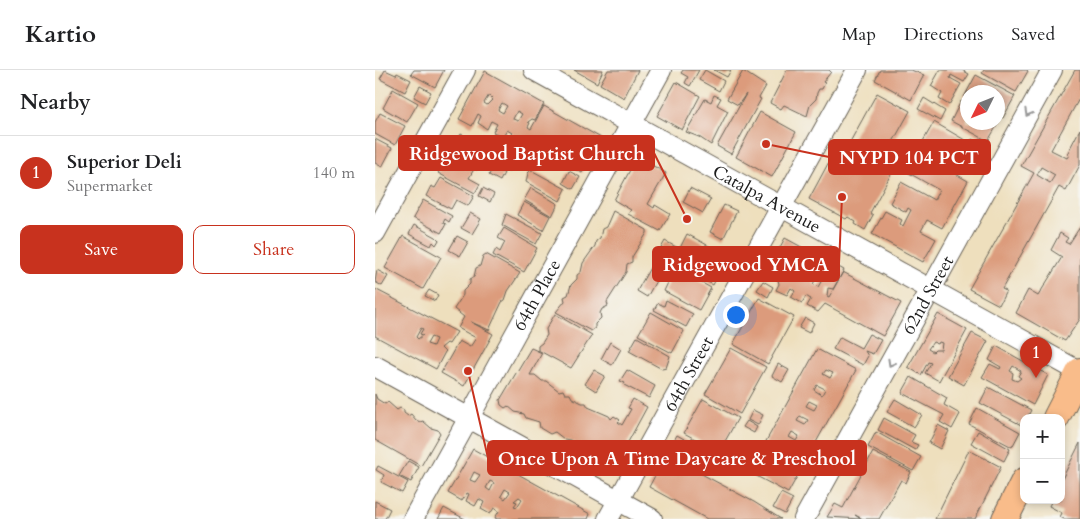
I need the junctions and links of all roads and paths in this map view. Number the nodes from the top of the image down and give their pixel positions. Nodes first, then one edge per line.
1 (465, 70) edge
2 (534, 70) edge
3 (661, 70) edge
4 (857, 70) edge
5 (1052, 70) edge
6 (631, 124) junction
7 (781, 207) junction
8 (375, 233) edge
9 (931, 290) junction
10 (375, 366) edge
11 (1080, 372) edge
12 (1058, 414) edge
13 (469, 418) junction
14 (1020, 492) edge
15 (618, 500) junction
16 (1011, 517) edge
17 (413, 519) edge
18 (608, 519) edge
19 (652, 519) edge
20 (804, 519) edge

1 - 8 street
2 - 6 street, Catalpa Avenue
3 - 6 street, 64th Place
4 - 7 street, 64th Street
5 -> 9 street, 62nd Street
6 - 7 street, Catalpa Avenue
6 - 13 street, 64th Place
7 - 9 street, Catalpa Avenue
7 - 15 street, 64th Street
9 - 11 street, Catalpa Avenue
9 -> 20 street, 62nd Street
10 - 13 street
11 - 12 main road
13 - 15 street
13 - 17 street, 64th Place
14 - 16 main road
15 - 18 street, 64th Street
15 - 19 street

